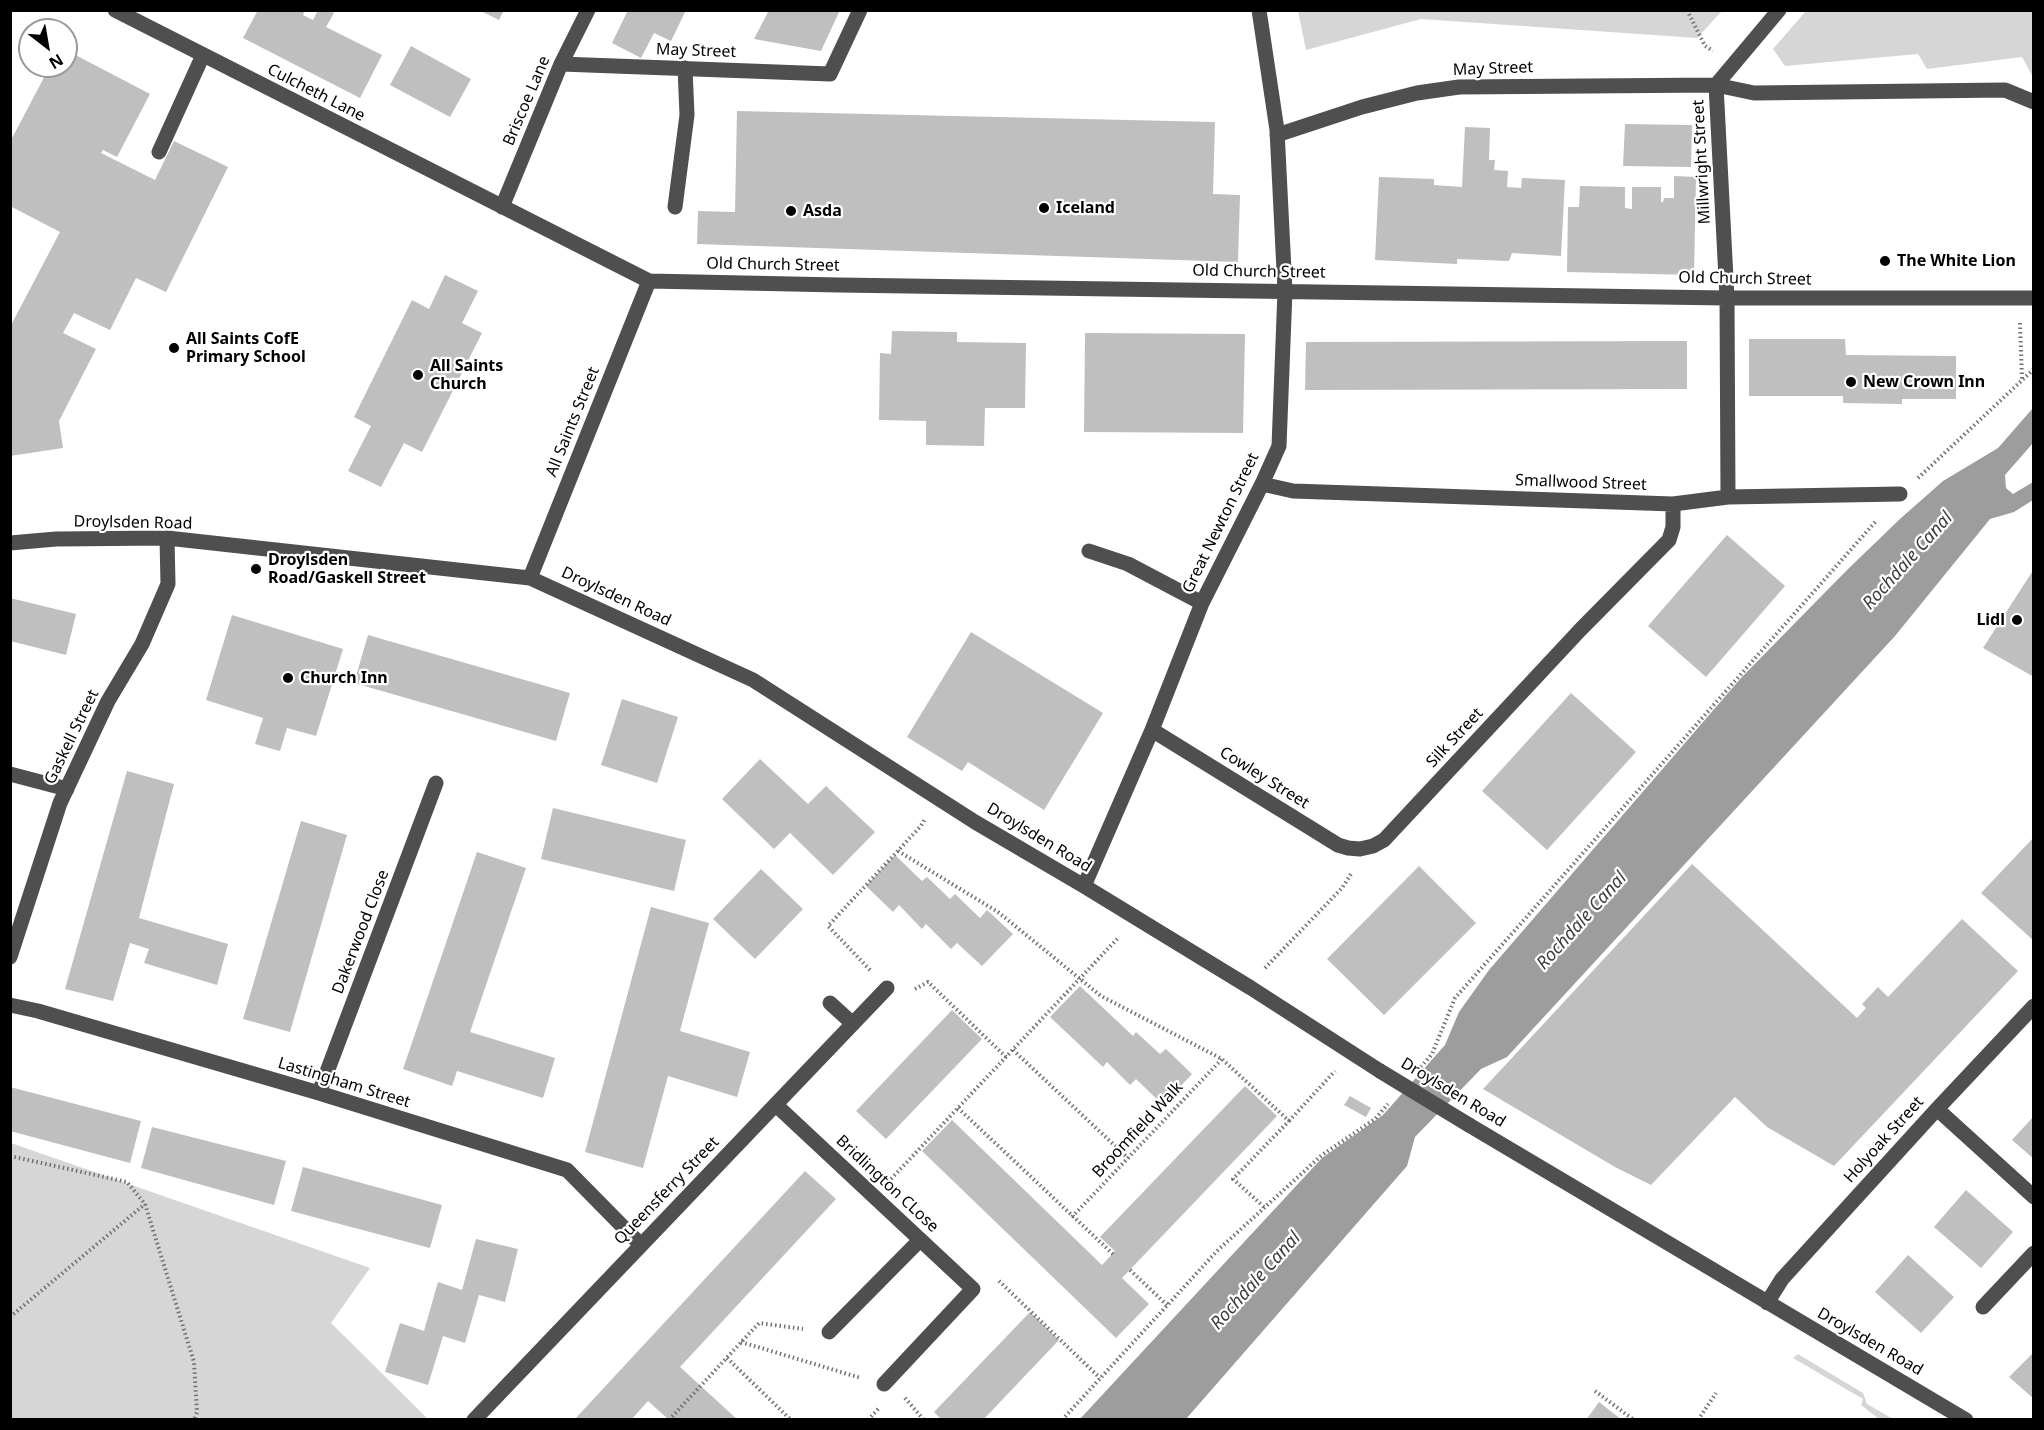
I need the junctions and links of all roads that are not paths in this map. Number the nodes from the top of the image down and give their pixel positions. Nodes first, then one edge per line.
1 (115, 10) edge
2 (588, 10) edge
3 (860, 10) edge
4 (1259, 10) edge
5 (1779, 10) edge
6 (203, 55) junction
7 (561, 64) junction
8 (685, 69) junction
9 (1716, 85) junction
10 (2034, 102) edge
11 (1277, 135) junction
12 (159, 152) dead end
13 (502, 207) junction
14 (675, 207) dead end
15 (649, 280) junction
16 (1285, 291) junction
17 (1727, 298) junction
18 (2026, 298) edge
19 (1262, 484) junction
20 (1900, 494) road end
21 (1728, 497) junction
22 (1673, 504) junction
23 (166, 538) junction
24 (10, 543) edge
25 (1089, 551) dead end
26 (530, 578) junction
27 (1202, 603) junction
28 (1152, 730) junction
29 (10, 774) edge
30 (436, 783) dead end
31 (67, 789) junction
32 (1360, 849) joint
33 (1084, 886) junction
34 (10, 957) edge
35 (887, 988) road end
36 (830, 1003) dead end
37 (10, 1005) edge
38 (2034, 1006) edge
39 (853, 1024) junction
40 (319, 1093) junction
41 (776, 1105) junction
42 (1937, 1109) junction
43 (2034, 1197) edge
44 (920, 1240) junction
45 (640, 1244) junction
46 (2034, 1253) edge
47 (1767, 1303) junction
48 (1983, 1307) dead end
49 (829, 1332) road end
50 (884, 1384) road end
51 (474, 1419) edge
52 (1966, 1419) edge

1 - 6 street, Culcheth Lane
2 - 7 street, Briscoe Lane
3 - 8 street, May Street
4 - 11 street, Great Newton Street
5 - 9 street, Millwright Street
6 - 12 street
6 - 13 street, Culcheth Lane
7 - 8 street, May Street
7 - 13 street, Briscoe Lane
8 - 14 street
9 - 10 street, May Street
9 - 11 street, May Street
9 - 17 street, Millwright Street
11 - 16 street, Great Newton Street
13 - 15 street, Old Church Street
15 - 16 street, Old Church Street
15 - 26 street, All Saints Street
16 - 17 street, Old Church Street
16 - 19 street, Great Newton Street
17 - 18 street, Old Church Street
17 - 21 street, Millwright Street
19 - 22 street, Smallwood Street
19 - 27 street, Great Newton Street
20 - 21 street, Smallwood Street
21 - 22 street, Smallwood Street
22 - 32 street, Silk Street
23 - 24 street, Droylsden Road
23 - 26 street, Droylsden Road
23 - 31 street, Gaskell Street
25 - 27 street
26 - 33 street, Droylsden Road
27 - 28 street, Great Newton Street
28 - 32 street, Cowley Street
28 - 33 street, Great Newton Street
29 - 31 street
30 - 40 street, Dakerwood Close
31 - 34 street, Gaskell Street
33 - 47 street, Droylsden Road, bridge
35 - 39 street, Queensferry Street
36 - 39 street
37 - 40 street, Lastingham Street
38 - 42 street, Holyoak Street
39 - 41 street, Queensferry Street
40 - 45 street, Lastingham Street
41 - 44 street, Bridlington CLose
41 - 45 street, Queensferry Street
42 - 43 street
42 - 47 street, Holyoak Street
44 - 49 street
44 - 50 street, Bridlington CLose
45 - 51 street, Queensferry Street
46 - 48 street
47 - 52 street, Droylsden Road

